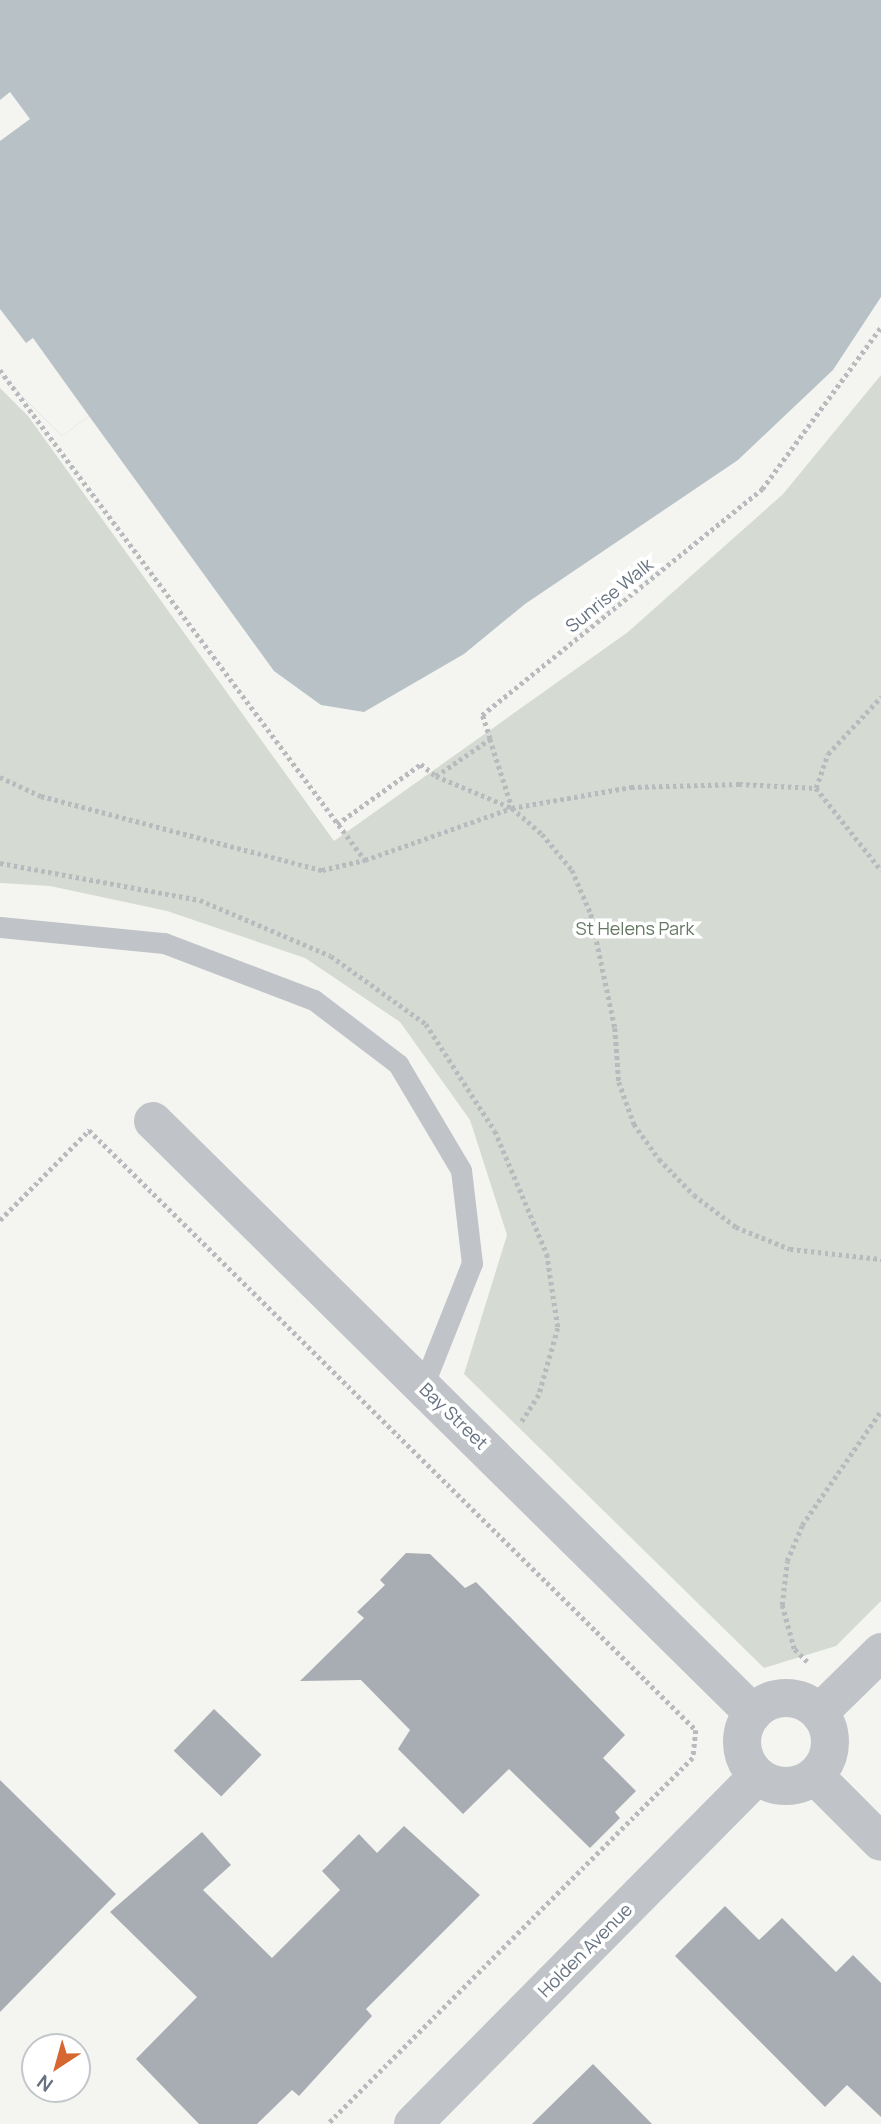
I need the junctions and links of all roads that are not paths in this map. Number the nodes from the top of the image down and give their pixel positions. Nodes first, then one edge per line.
1 (0, 927) edge
2 (153, 1121) dead end
3 (424, 1386) junction
4 (881, 1652) edge
5 (830, 1703) junction
6 (753, 1713) junction
7 (757, 1776) junction
8 (815, 1776) junction
9 (881, 1842) edge
10 (413, 2124) edge

1 - 3 lane
2 - 3 street, Bay Street
3 - 6 street, Bay Street
4 - 5 street
5 - 6 street
5 - 8 street
6 - 7 street
7 - 8 street
7 - 10 street, Holden Avenue
8 - 9 street

